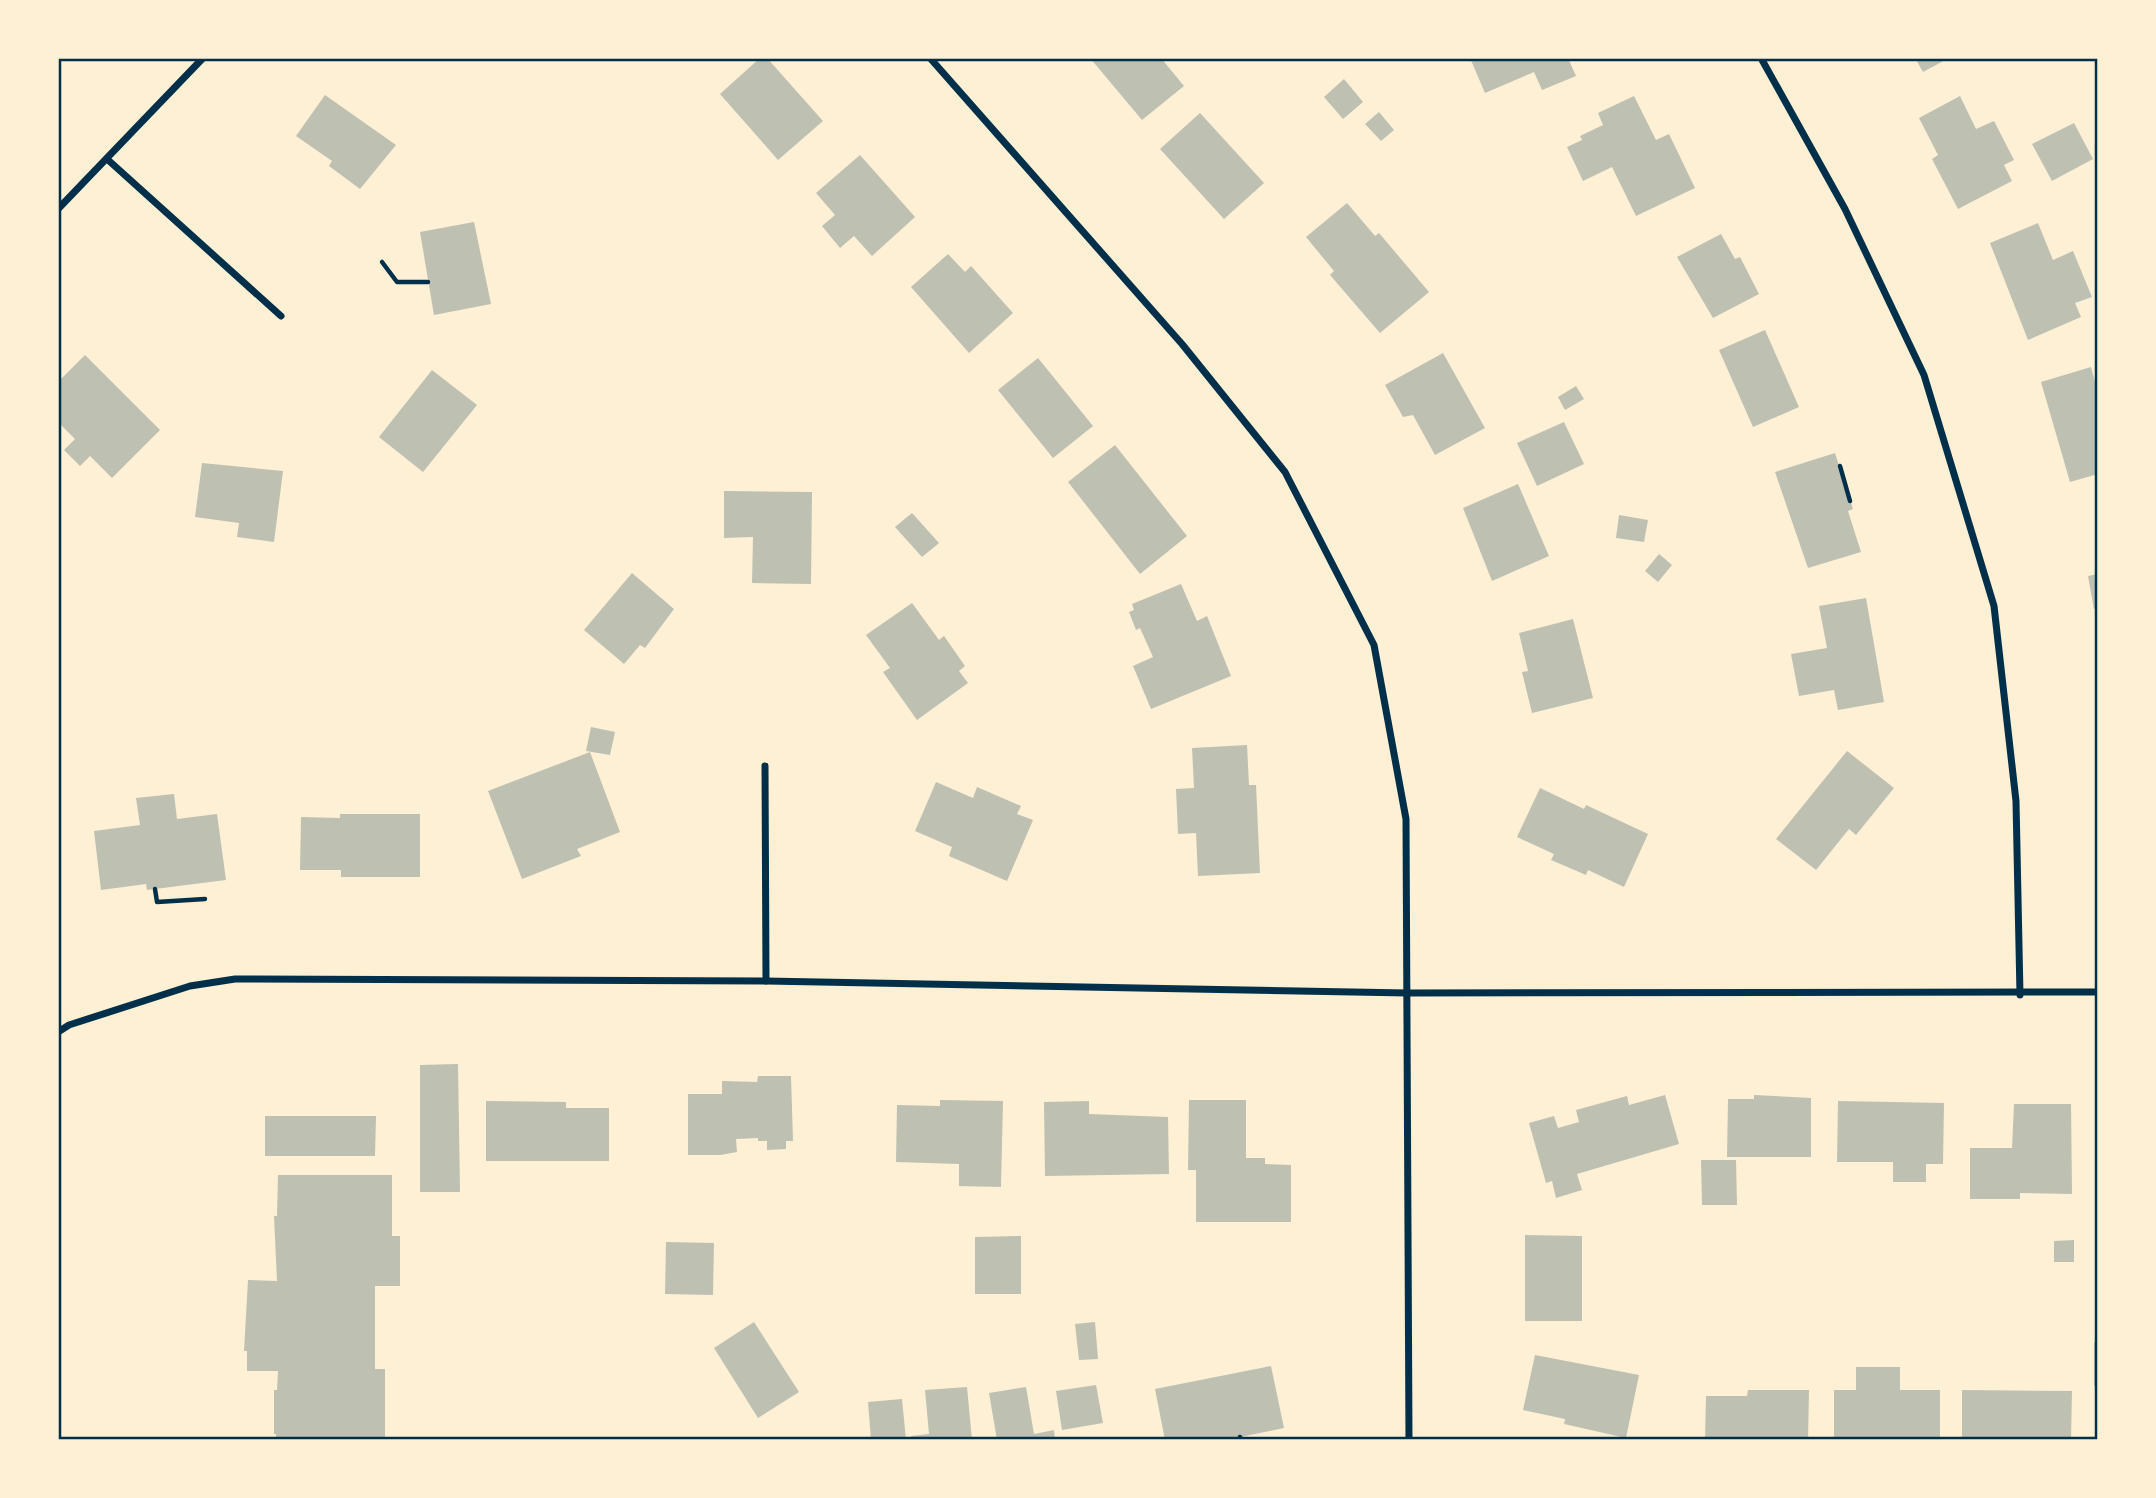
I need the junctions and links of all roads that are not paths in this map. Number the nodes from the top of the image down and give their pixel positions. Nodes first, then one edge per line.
1 (203, 58) edge
2 (930, 58) edge
3 (1761, 58) edge
4 (107, 159) junction
5 (58, 209) edge
6 (281, 316) dead end
7 (765, 766) dead end
8 (766, 981) junction
9 (2098, 992) edge
10 (1408, 993) junction
11 (2020, 995) junction
12 (58, 1032) edge
13 (1409, 1440) edge

1 - 4 street
2 - 10 street
3 - 11 street
4 - 5 street
4 - 6 street
7 - 8 street
8 - 10 street
8 - 12 street
9 - 11 street
10 - 11 street
10 - 13 street

